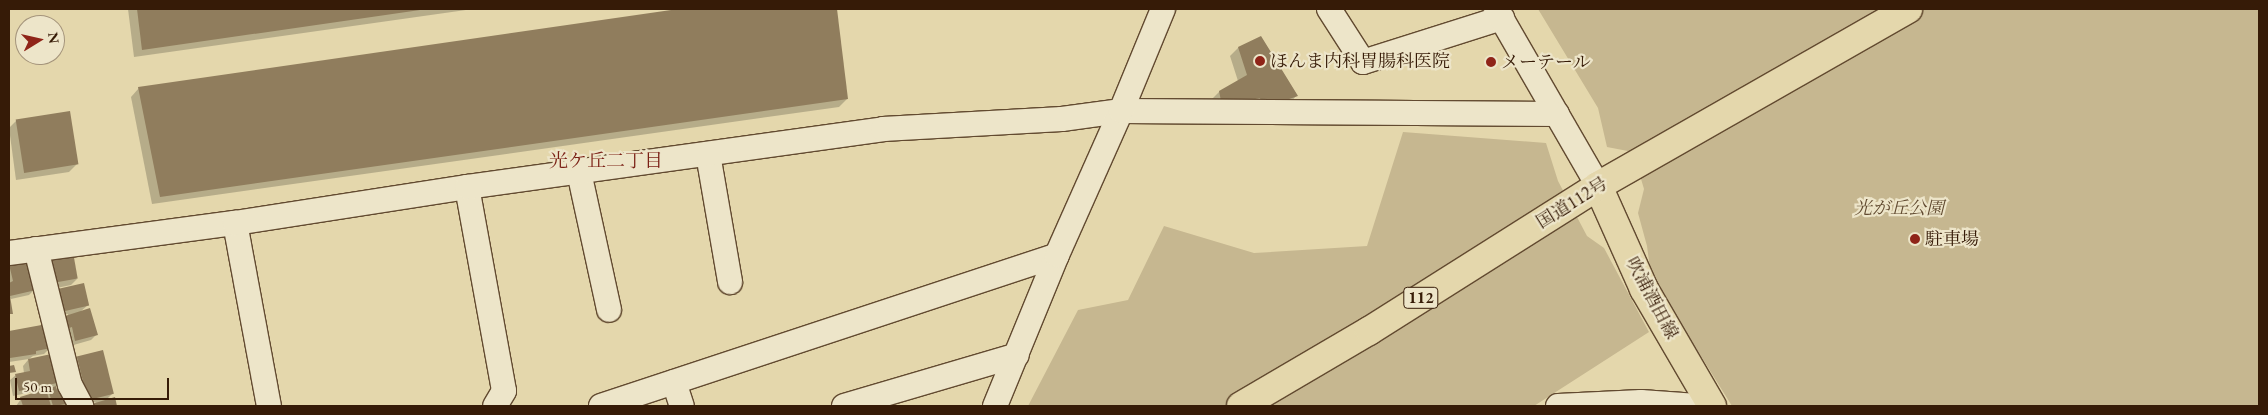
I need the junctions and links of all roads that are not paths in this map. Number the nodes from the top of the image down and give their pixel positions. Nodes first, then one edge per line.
1 (1163, 9) edge
2 (1329, 9) edge
3 (1908, 9) edge
4 (1499, 13) edge
5 (1121, 112) junction
6 (1557, 114) junction
7 (708, 154) junction
8 (579, 172) junction
9 (1598, 186) junction
10 (467, 187) junction
11 (236, 223) junction
12 (36, 249) junction
13 (9, 253) edge
14 (1057, 255) junction
15 (730, 282) dead end
16 (609, 310) dead end
17 (1017, 355) junction
18 (674, 382) junction
19 (81, 406) edge
20 (269, 406) edge
21 (496, 406) edge
22 (601, 406) edge
23 (682, 406) edge
24 (844, 406) edge
25 (995, 406) edge
26 (1241, 406) edge
27 (1558, 406) edge
28 (1697, 406) edge
29 (1712, 406) edge

1 - 5 street
2 - 4 street
3 - 9 main road, 国道112号 / 112
4 - 6 street
5 - 6 street
5 - 7 street
5 - 14 street
6 - 9 street
7 - 8 street
7 - 15 street
8 - 10 street
8 - 16 street
9 - 26 main road, 国道112号 / 112
9 - 29 main road, 吹浦酒田線
10 - 11 street
10 - 21 street
11 - 12 street
11 - 20 street
12 - 13 street
12 - 19 street
14 - 17 street
14 - 18 street
17 - 24 street
17 - 25 street
18 - 22 street
18 - 23 street
27 - 28 street

